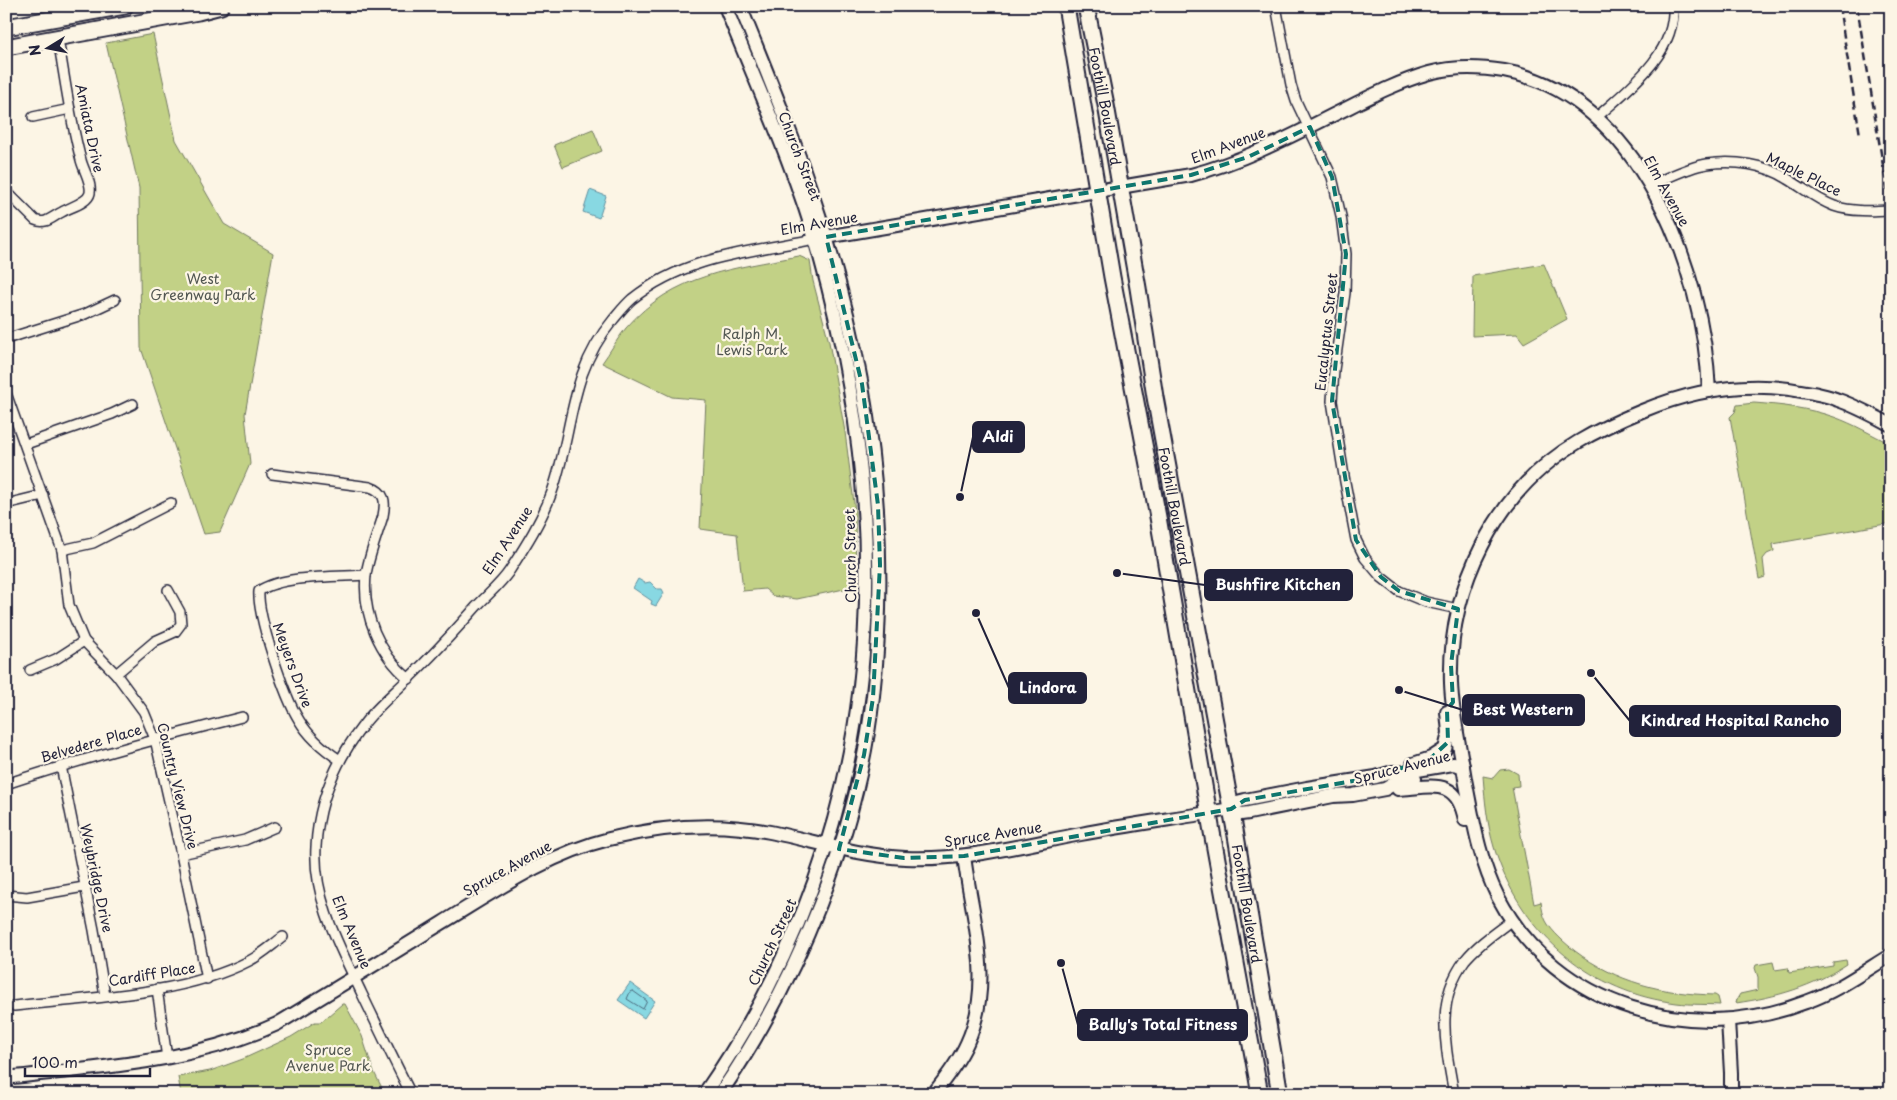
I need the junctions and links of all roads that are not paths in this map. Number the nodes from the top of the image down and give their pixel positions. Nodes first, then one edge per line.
1 (125, 6) edge
2 (221, 6) edge
3 (725, 6) edge
4 (740, 6) edge
5 (1066, 6) edge
6 (1086, 6) edge
7 (1276, 6) edge
8 (1673, 6) edge
9 (6, 27) edge
10 (58, 39) junction
11 (6, 48) edge
12 (70, 109) junction
13 (33, 117) dead end
14 (1597, 117) junction
15 (1310, 127) junction
16 (1650, 185) junction
17 (1120, 186) junction
18 (6, 190) edge
19 (1097, 191) junction
20 (1891, 210) edge
21 (820, 238) junction
22 (115, 300) dead end
23 (6, 339) edge
24 (1709, 391) junction
25 (6, 393) edge
26 (132, 404) dead end
27 (1891, 425) edge
28 (26, 444) junction
29 (272, 474) dead end
30 (43, 495) junction
31 (171, 503) dead end
32 (6, 504) edge
33 (62, 550) junction
34 (366, 575) junction
35 (168, 590) dead end
36 (867, 599) junction
37 (880, 599) junction
38 (1458, 609) junction
39 (84, 641) junction
40 (30, 670) dead end
41 (116, 674) junction
42 (409, 679) junction
43 (1453, 702) junction
44 (242, 716) dead end
45 (155, 739) junction
46 (340, 760) junction
47 (61, 766) junction
48 (1463, 766) junction
49 (1393, 772) junction
50 (6, 784) edge
51 (1385, 789) junction
52 (1231, 809) junction
53 (1209, 813) junction
54 (275, 827) dead end
55 (1475, 834) junction
56 (833, 847) junction
57 (181, 854) junction
58 (964, 856) junction
59 (84, 887) junction
60 (6, 895) edge
61 (1512, 920) junction
62 (283, 936) dead end
63 (1891, 955) edge
64 (354, 978) junction
65 (207, 979) junction
66 (156, 989) junction
67 (105, 996) junction
68 (14, 1006) dead end
69 (1728, 1020) junction
70 (167, 1058) junction
71 (6, 1078) edge
72 (412, 1094) edge
73 (704, 1094) edge
74 (720, 1094) edge
75 (933, 1094) edge
76 (1260, 1094) edge
77 (1280, 1094) edge
78 (1454, 1094) edge
79 (1731, 1094) edge

1 - 9 main road
2 - 10 main road
3 - 21 street, Church Street
4 - 21 street, Church Street
5 - 19 main road, Foothill Boulevard
6 - 17 main road, Foothill Boulevard
7 - 15 street, Eucalyptus Street
8 - 14 street
10 - 11 main road
10 - 12 street, Amiata Drive
12 - 13 street
12 - 18 street, Amiata Drive
14 - 15 street, Elm Avenue
14 - 16 street, Elm Avenue
15 - 17 street, Elm Avenue
15 - 38 street, Eucalyptus Street
16 - 20 street, Maple Place
16 - 24 street, Elm Avenue
17 - 19 street, Elm Avenue
17 - 52 main road, Foothill Boulevard
19 - 21 street, Elm Avenue
19 - 53 main road, Foothill Boulevard
21 - 36 street, Church Street
21 - 37 street, Church Street
21 - 42 street, Elm Avenue
22 - 23 street
24 - 27 street
24 - 38 street
25 - 28 street, Country View Drive
26 - 28 street
28 - 30 street, Country View Drive
29 - 34 street
30 - 32 street
30 - 33 street, Country View Drive
31 - 33 street
33 - 39 street, Country View Drive
34 - 42 street
34 - 46 street, Meyers Drive
35 - 41 street
36 - 37 street
36 - 56 street, Church Street
37 - 56 street, Church Street
38 - 43 street
39 - 40 street
39 - 41 street, Country View Drive
41 - 45 street, Country View Drive
42 - 46 street, Elm Avenue
43 - 48 street
43 - 49 street
44 - 45 street, Belvedere Place
45 - 47 street, Belvedere Place
45 - 57 street, Country View Drive
46 - 64 street, Elm Avenue
47 - 50 street, Belvedere Place
47 - 59 street, Weybridge Drive
48 - 49 street, Spruce Avenue
48 - 51 street, Spruce Avenue
48 - 55 street
49 - 52 street, Spruce Avenue
51 - 52 street, Spruce Avenue
51 - 55 street
52 - 53 street, Spruce Avenue
52 - 77 main road, Foothill Boulevard
53 - 58 street, Spruce Avenue
53 - 76 main road, Foothill Boulevard
54 - 57 street
55 - 61 street
56 - 58 street, Spruce Avenue
56 - 64 street, Spruce Avenue
56 - 73 street, Church Street
56 - 74 street, Church Street
57 - 65 street, Country View Drive
58 - 75 street
59 - 60 street
59 - 67 street, Weybridge Drive
61 - 69 street
61 - 78 street
62 - 65 street, Cardiff Place
63 - 69 street
64 - 70 street, Spruce Avenue
64 - 72 street, Elm Avenue
65 - 66 street, Cardiff Place
66 - 67 street, Cardiff Place
66 - 70 street
67 - 68 street, Cardiff Place
69 - 79 street
70 - 71 street, Spruce Avenue

